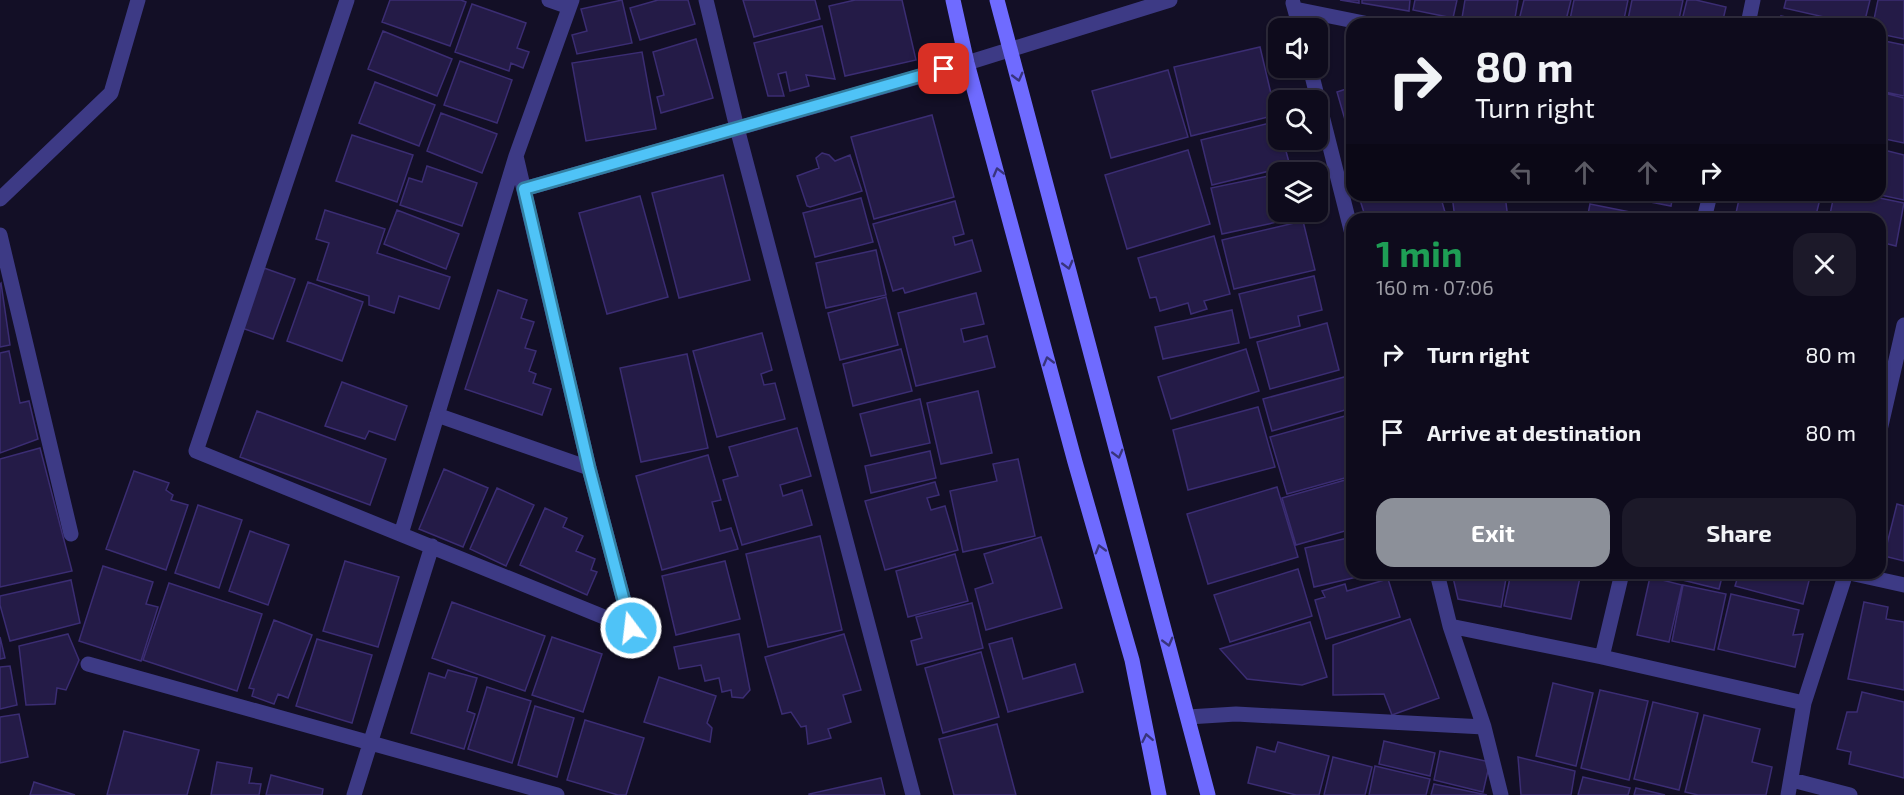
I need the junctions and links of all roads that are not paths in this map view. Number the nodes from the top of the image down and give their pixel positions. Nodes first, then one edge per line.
1 (138, 0) edge
2 (347, 0) edge
3 (549, 0) edge
4 (706, 0) edge
5 (952, 0) edge
6 (997, 0) edge
7 (1170, 0) edge
8 (1754, 0) edge
9 (570, 4) edge
10 (1293, 4) edge
11 (1346, 18) edge
12 (1750, 18) edge
13 (1010, 50) junction
14 (967, 63) junction
15 (1313, 78) edge
16 (737, 128) junction
17 (516, 156) junction
18 (524, 189) junction
19 (0, 199) edge
20 (1347, 213) edge
21 (0, 235) edge
22 (1904, 325) edge
23 (1886, 404) edge
24 (437, 415) junction
25 (589, 468) junction
26 (71, 534) dead end
27 (401, 534) junction
28 (432, 546) junction
29 (1438, 579) edge
30 (1621, 579) edge
31 (1846, 579) edge
32 (1876, 579) edge
33 (1904, 585) edge
34 (1450, 626) junction
35 (1602, 657) junction
36 (88, 664) dead end
37 (1804, 703) junction
38 (1188, 717) junction
39 (1484, 727) junction
40 (370, 744) junction
41 (1790, 788) edge
42 (354, 795) edge
43 (557, 795) edge
44 (913, 795) edge
45 (1159, 795) edge
46 (1208, 795) edge
47 (1500, 795) edge
48 (1850, 795) edge

1 - 19 street
2 - 27 street
3 - 9 street
4 - 16 street
5 - 14 main road
6 - 13 main road
7 - 13 street
8 - 12 street
9 - 17 street
10 - 11 street
13 - 14 street
13 -> 38 main road
14 - 16 street
45 -> 14 main road
15 - 20 street
16 - 18 street
16 - 44 street
17 - 18 street
17 - 24 street
18 - 25 street
21 - 26 street
22 - 23 street
24 - 25 street
24 - 27 street
25 - 28 street
27 - 28 street
28 - 40 street
29 - 34 street
30 - 35 street
31 - 37 street
32 - 33 street
34 - 35 street
34 - 39 street
35 - 37 street
36 - 40 street
37 - 41 street
38 - 39 street
38 - 46 main road
39 - 47 street
40 - 42 street
40 - 43 street
41 - 48 street

